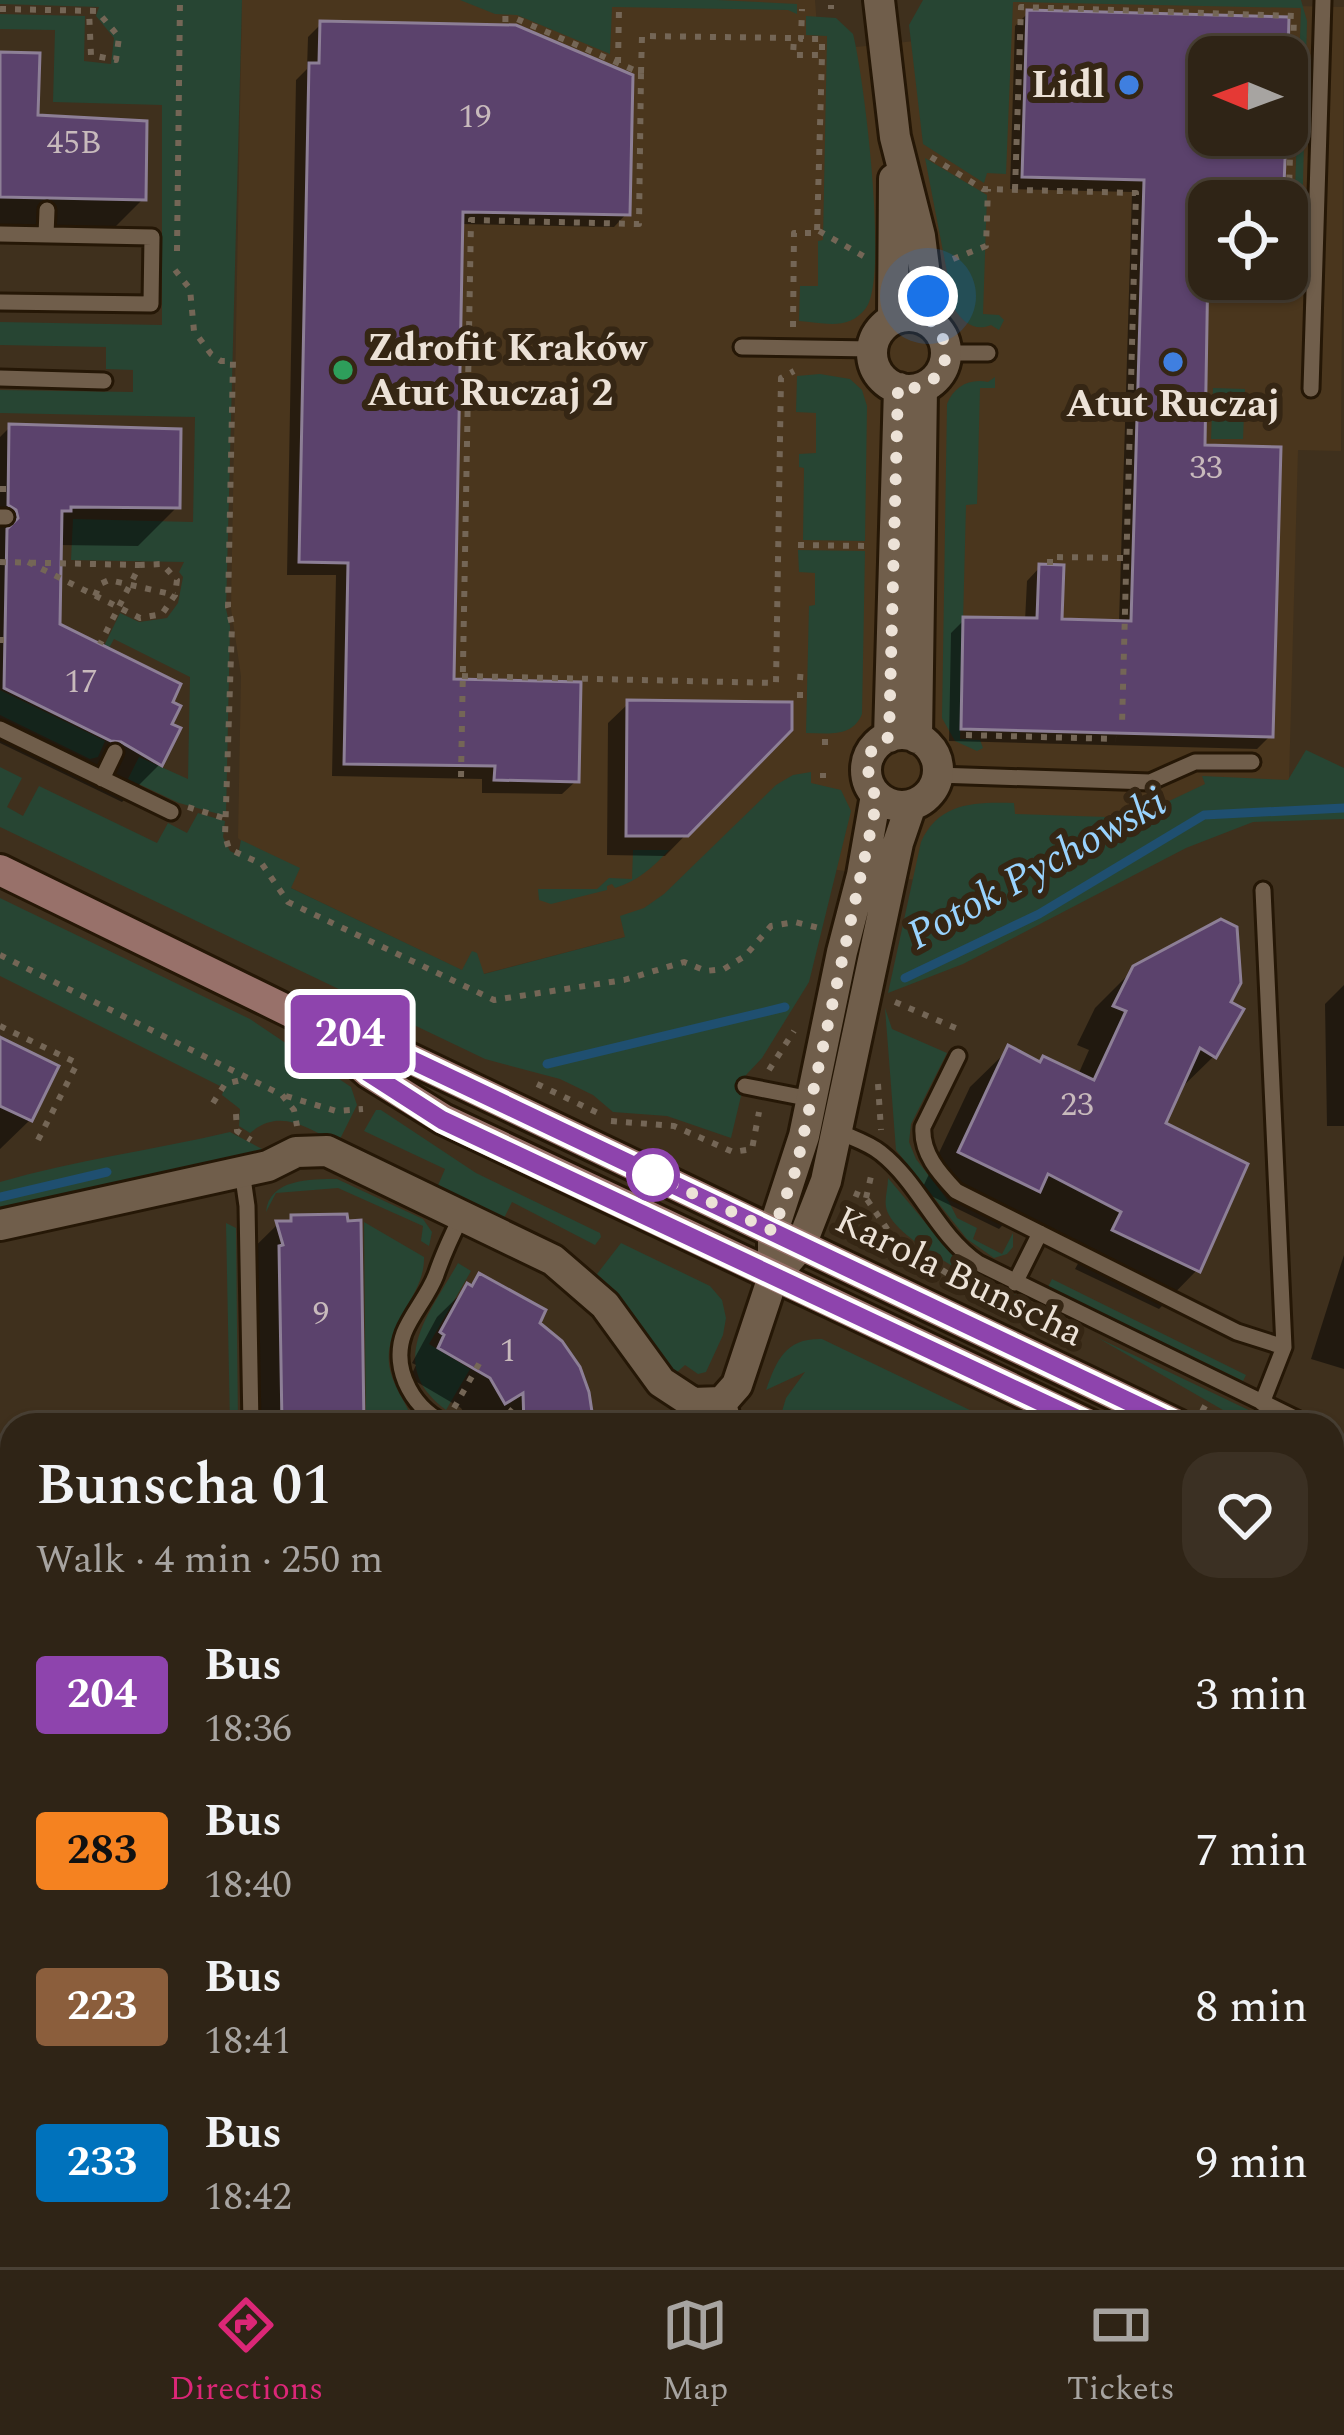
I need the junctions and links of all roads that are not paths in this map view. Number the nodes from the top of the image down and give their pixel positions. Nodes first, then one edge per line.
1 (879, 0) edge
2 (1322, 0) edge
3 (906, 143) junction
4 (46, 210) dead end
5 (0, 234) edge
6 (46, 235) junction
7 (0, 302) edge
8 (893, 319) junction
9 (931, 322) junction
10 (742, 347) dead end
11 (872, 350) junction
12 (946, 352) junction
13 (988, 353) dead end
14 (0, 378) edge
15 (104, 381) dead end
16 (910, 388) junction
17 (1312, 388) dead end
18 (0, 729) edge
19 (903, 737) junction
20 (115, 752) dead end
21 (1252, 761) dead end
22 (937, 775) junction
23 (102, 779) junction
24 (876, 795) junction
25 (911, 805) junction
26 (171, 812) road end
27 (0, 870) edge
28 (1263, 890) dead end
29 (313, 1023) junction
30 (958, 1057) dead end
31 (745, 1086) dead end
32 (812, 1099) junction
33 (837, 1131) junction
34 (242, 1171) junction
35 (462, 1215) junction
36 (0, 1225) edge
37 (773, 1231) junction
38 (1040, 1233) junction
39 (801, 1245) junction
40 (773, 1277) junction
41 (1015, 1283) junction
42 (1284, 1347) junction
43 (1262, 1403) junction
44 (731, 1412) edge
45 (250, 1413) edge
46 (429, 1413) edge
47 (1064, 1413) edge
48 (1153, 1413) edge
49 (1283, 1413) edge

1 - 3 street
2 - 17 lane
3 - 8 street
3 - 9 street
4 - 6 lane
5 - 6 lane
6 - 7 lane
8 - 9 street
8 - 11 street
9 - 12 street
10 - 11 lane
11 - 16 street
12 - 13 lane
12 - 16 street
14 - 15 lane
16 - 19 street
18 - 23 lane
19 - 22 street
19 - 24 street
20 - 23 lane
21 - 22 lane
22 - 25 street
23 - 26 lane
24 - 25 street
24 - 32 street
25 - 33 street
27 - 29 main road, Karola Bunscha
28 - 42 lane
29 - 37 main road, Karola Bunscha
29 - 40 main road, Karola Bunscha
30 - 38 lane
31 - 32 lane
32 - 37 street
33 - 39 street
33 - 41 lane
34 - 35 street
34 - 36 street
34 - 45 lane
35 - 44 street
35 - 46 lane
37 - 39 main road, Karola Bunscha
37 - 40 street
38 - 41 lane
38 - 42 lane
39 - 40 street
39 - 48 main road, Karola Bunscha
40 - 44 street
40 - 47 main road, Karola Bunscha
41 - 43 lane
42 - 43 lane
43 - 49 lane

